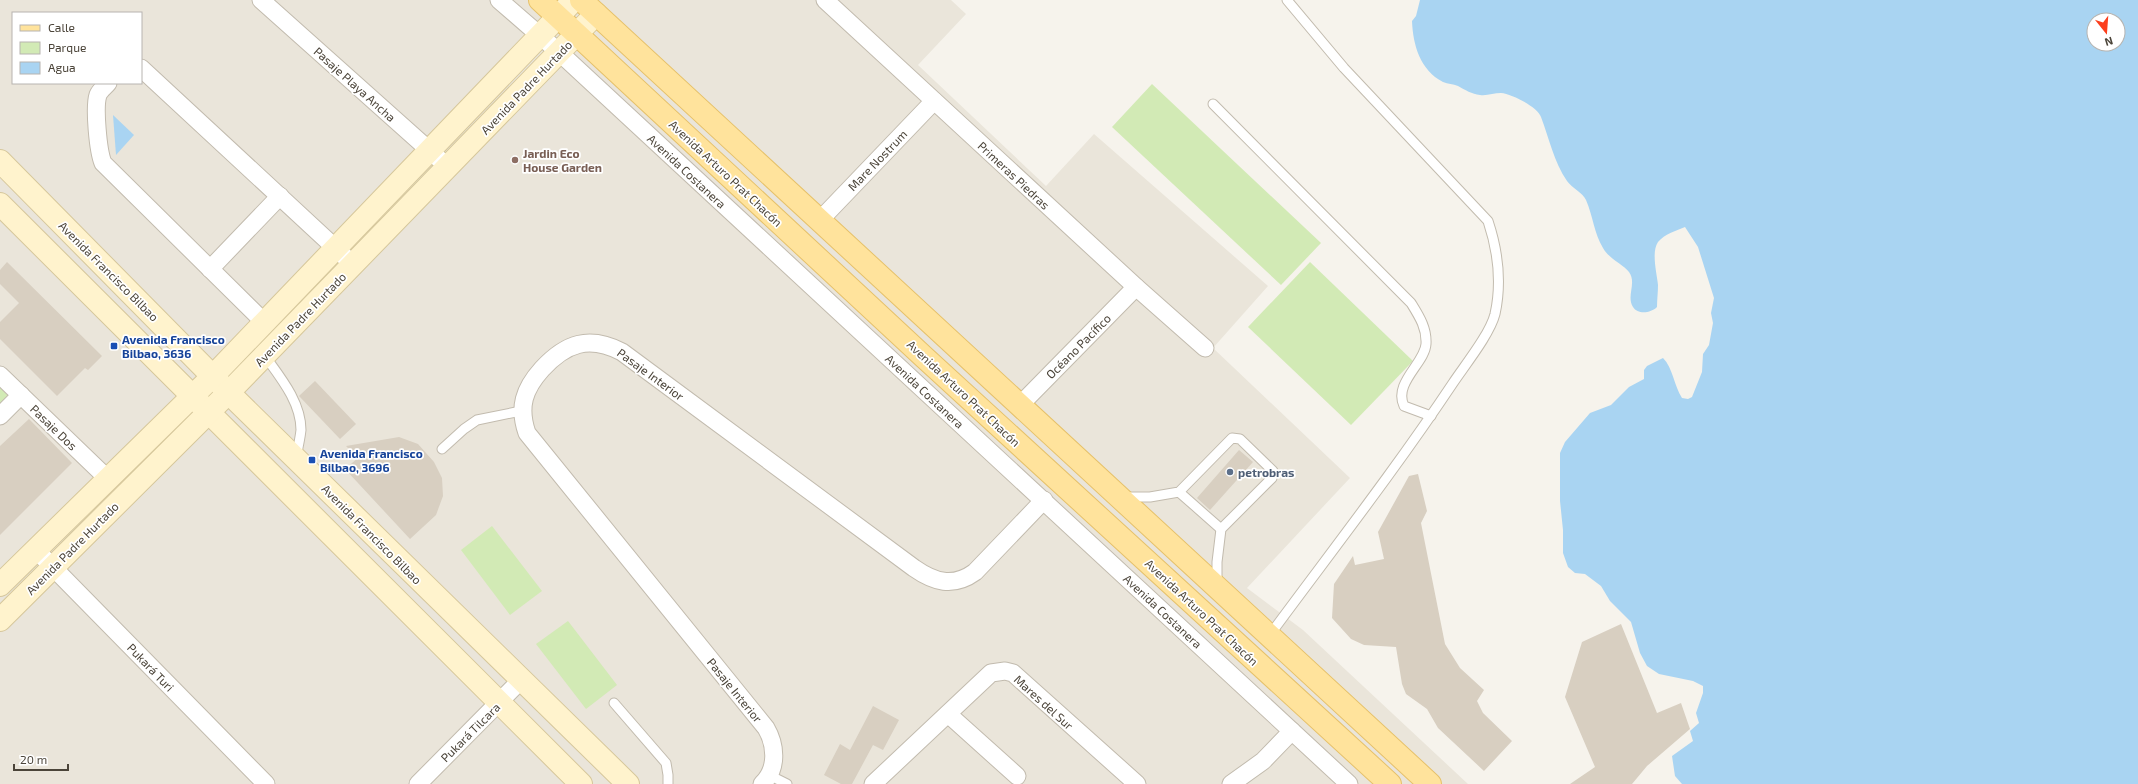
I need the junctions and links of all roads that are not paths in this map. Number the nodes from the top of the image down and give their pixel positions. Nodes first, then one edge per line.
1 (261, 0) edge
2 (499, 0) edge
3 (540, 0) edge
4 (574, 0) edge
5 (826, 0) edge
6 (1287, 0) edge
7 (589, 7) edge
8 (558, 16) junction
9 (578, 34) junction
10 (539, 36) junction
11 (560, 53) junction
12 (142, 69) edge
13 (107, 84) edge
14 (934, 101) junction
15 (1213, 104) dead end
16 (429, 150) junction
17 (0, 161) edge
18 (448, 167) junction
19 (280, 196) junction
20 (0, 204) edge
21 (820, 220) junction
22 (336, 248) junction
23 (354, 264) junction
24 (210, 269) junction
25 (1136, 287) junction
26 (264, 322) junction
27 (1205, 348) dead end
28 (265, 355) junction
29 (0, 375) edge
30 (213, 376) junction
31 (229, 392) junction
32 (21, 395) junction
33 (192, 397) junction
34 (1020, 405) junction
35 (521, 411) junction
36 (208, 413) junction
37 (0, 416) edge
38 (1431, 416) junction
39 (442, 449) dead end
40 (296, 459) junction
41 (108, 479) junction
42 (1179, 492) junction
43 (1118, 497) junction
44 (1044, 500) junction
45 (1221, 529) junction
46 (36, 550) junction
47 (53, 567) junction
48 (0, 585) edge
49 (1218, 587) junction
50 (0, 620) edge
51 (1269, 636) junction
52 (521, 680) junction
53 (499, 703) junction
54 (614, 703) dead end
55 (948, 714) junction
56 (1292, 731) junction
57 (1263, 761) junction
58 (1017, 776) dead end
59 (765, 779) edge
60 (266, 784) edge
61 (418, 784) edge
62 (581, 784) edge
63 (628, 784) edge
64 (668, 784) edge
65 (787, 784) edge
66 (873, 784) edge
67 (1137, 784) edge
68 (1232, 784) edge
69 (1246, 784) edge
70 (1349, 784) edge
71 (1390, 784) edge
72 (1430, 784) edge

1 - 16 street, Pasaje Playa Ancha
2 - 10 street, Avenida Costanera
3 - 8 main road, Avenida Arturo Prat Chacón
4 - 8 main road, Avenida Padre Hurtado
5 - 14 street, Primeras Piedras
6 - 38 lane
7 - 9 main road, Avenida Padre Hurtado
7 - 21 main road
8 - 9 main road, Avenida Arturo Prat Chacón
8 - 10 main road, Avenida Padre Hurtado
9 - 11 main road, Avenida Padre Hurtado
9 - 71 main road, Avenida Arturo Prat Chacón
10 - 11 street, Avenida Costanera
10 - 16 main road, Avenida Padre Hurtado
11 - 18 main road, Avenida Padre Hurtado
11 - 44 street, Avenida Costanera
12 - 19 street
13 - 24 street
14 - 21 street, Mare Nostrum
14 - 25 street, Primeras Piedras
15 - 38 lane
16 - 18 street, Pasaje Playa Ancha
16 - 22 main road, Avenida Padre Hurtado
17 - 30 main road, Avenida Francisco Bilbao
18 - 23 main road, Avenida Padre Hurtado
19 - 22 street
19 - 24 street
20 - 33 main road
21 - 34 main road
22 - 23 street
22 - 26 main road, Avenida Padre Hurtado
23 - 28 main road, Avenida Padre Hurtado
24 - 26 street
25 - 27 street, Primeras Piedras
25 - 34 street, Océano Pacífico
26 - 30 main road, Avenida Padre Hurtado
28 - 31 main road, Avenida Padre Hurtado
28 - 40 lane
29 - 32 street, Pasaje Dos
30 - 31 main road, Avenida Francisco Bilbao
30 - 33 main road, Avenida Padre Hurtado
31 - 36 main road, Avenida Padre Hurtado
31 - 40 main road, Avenida Francisco Bilbao
32 - 37 street
32 - 41 street, Pasaje Dos
33 - 36 main road
33 - 41 main road, Avenida Padre Hurtado
34 - 43 main road
35 - 39 lane
35 - 44 street, Pasaje Interior
35 - 59 street, Pasaje Interior
36 - 47 main road, Avenida Padre Hurtado
36 - 53 main road
38 - 51 lane
40 - 52 main road, Avenida Francisco Bilbao
41 - 46 main road, Avenida Padre Hurtado
42 - 43 lane
42 - 45 lane
42 - 45 lane
43 - 49 main road
44 - 56 street, Avenida Costanera
45 - 49 lane
46 - 47 street, Pukará Turi
46 - 48 main road, Avenida Padre Hurtado
47 - 50 main road, Avenida Padre Hurtado
47 - 60 street, Pukará Turi
49 - 51 main road
51 - 72 main road
52 - 53 street, Pukará Tilcara
52 - 63 main road, Avenida Francisco Bilbao
53 - 61 street, Pukará Tilcara
53 - 62 main road
54 - 64 lane
55 - 58 street
55 - 66 street, Mares del Sur
55 - 67 street, Mares del Sur
56 - 57 street
56 - 70 street, Avenida Costanera
57 - 68 street
57 - 69 street
59 - 65 lane

